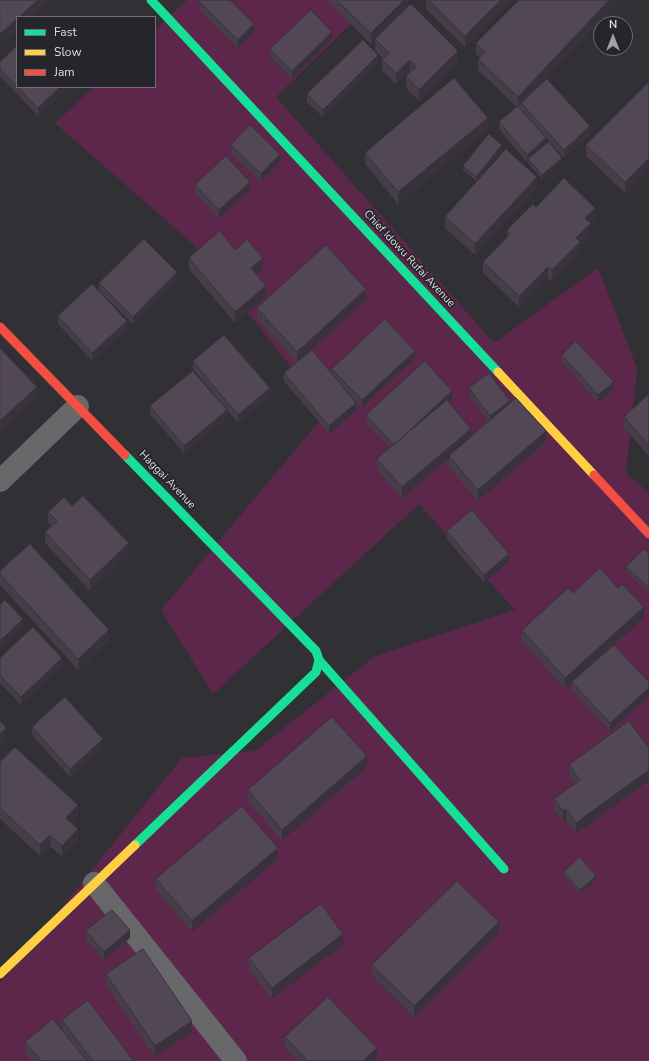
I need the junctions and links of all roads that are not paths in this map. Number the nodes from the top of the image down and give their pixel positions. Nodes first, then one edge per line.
1 (151, 0) edge
2 (0, 327) edge
3 (78, 406) junction
4 (0, 481) edge
5 (649, 534) edge
6 (319, 660) junction
7 (504, 869) dead end
8 (94, 883) junction
9 (0, 974) edge
10 (236, 1061) edge

1 - 5 street, Chief Idowu Rufai Avenue
2 - 3 street, Haggai Avenue
3 - 4 street
3 - 6 street, Haggai Avenue
6 - 7 street
6 - 8 street
8 - 9 street
8 - 10 street

